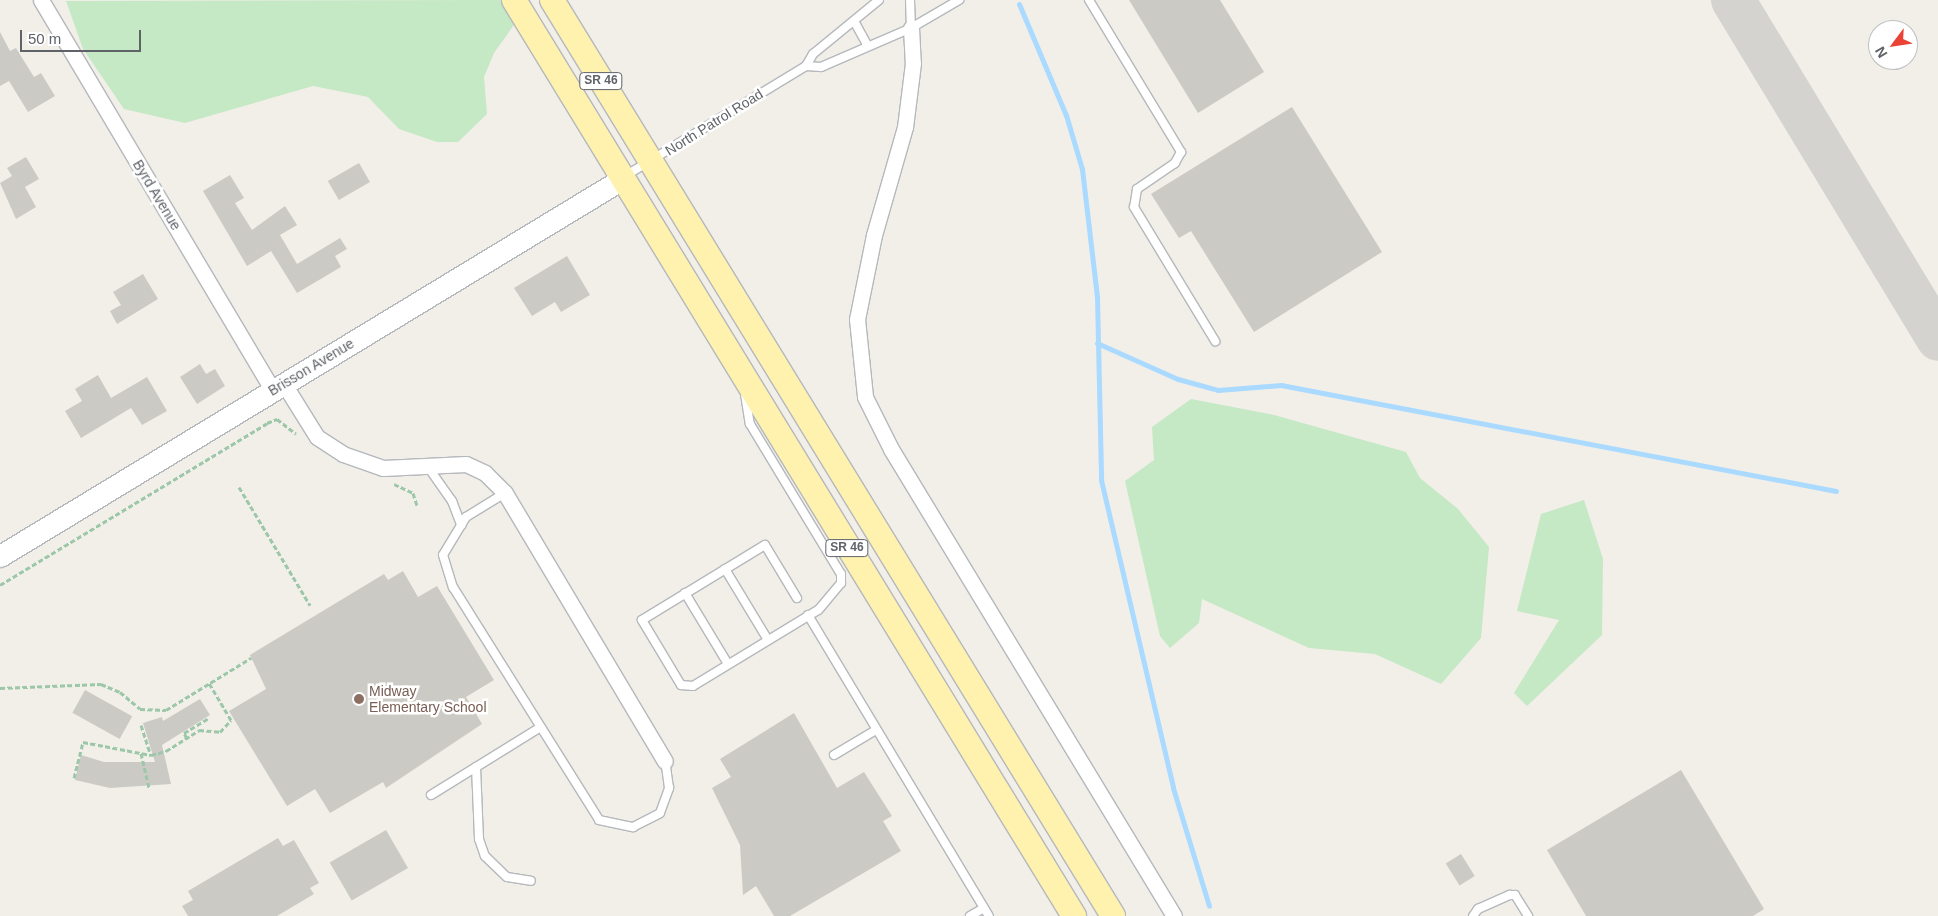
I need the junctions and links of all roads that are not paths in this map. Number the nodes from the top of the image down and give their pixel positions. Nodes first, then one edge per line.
1 (41, 0) edge
2 (514, 0) edge
3 (552, 0) edge
4 (879, 0) edge
5 (910, 0) edge
6 (959, 0) edge
7 (1089, 0) edge
8 (854, 21) junction
9 (911, 28) junction
10 (868, 46) junction
11 (806, 66) junction
12 (649, 162) junction
13 (622, 179) junction
14 (1215, 341) dead end
15 (743, 380) junction
16 (278, 387) junction
17 (428, 467) junction
18 (505, 493) junction
19 (461, 526) junction
20 (0, 556) edge
21 (725, 569) junction
22 (685, 593) junction
23 (797, 598) dead end
24 (808, 615) junction
25 (768, 640) junction
26 (728, 664) junction
27 (538, 728) junction
28 (876, 730) junction
29 (834, 756) dead end
30 (665, 761) joint
31 (476, 767) junction
32 (431, 795) dead end
33 (531, 881) dead end
34 (984, 908) junction
35 (970, 916) edge
36 (989, 916) edge
37 (1074, 916) edge
38 (1113, 916) edge
39 (1174, 916) edge
40 (1473, 916) edge
41 (1528, 916) edge

1 - 16 street, Byrd Avenue
2 - 13 main road, SR 46
3 - 12 main road, SR 46
4 - 8 lane, North Patrol Road
5 - 9 lane
6 - 9 lane, North Patrol Road
7 - 14 lane
8 - 10 lane
8 - 11 lane, North Patrol Road
9 - 10 lane, North Patrol Road
9 - 39 street
10 - 11 lane, North Patrol Road
11 - 12 lane, North Patrol Road
12 - 13 lane, North Patrol Road
12 - 38 main road, SR 46
13 - 15 main road, SR 46
13 - 16 street, Brisson Avenue
15 - 24 lane
15 - 37 main road, SR 46
16 - 17 street, Byrd Avenue
16 - 20 street, Brisson Avenue
17 - 18 street, Byrd Avenue
17 - 19 lane
18 - 19 lane
18 - 30 street, Byrd Avenue
19 - 27 lane
21 - 22 lane
21 - 23 lane
21 - 25 lane
22 - 26 lane
22 - 26 lane
24 - 25 lane
24 - 28 lane
25 - 26 lane
27 - 30 lane
27 - 31 lane
28 - 29 lane
28 - 34 lane
31 - 32 lane
31 - 33 lane
34 - 35 lane
34 - 36 lane
40 - 41 lane

